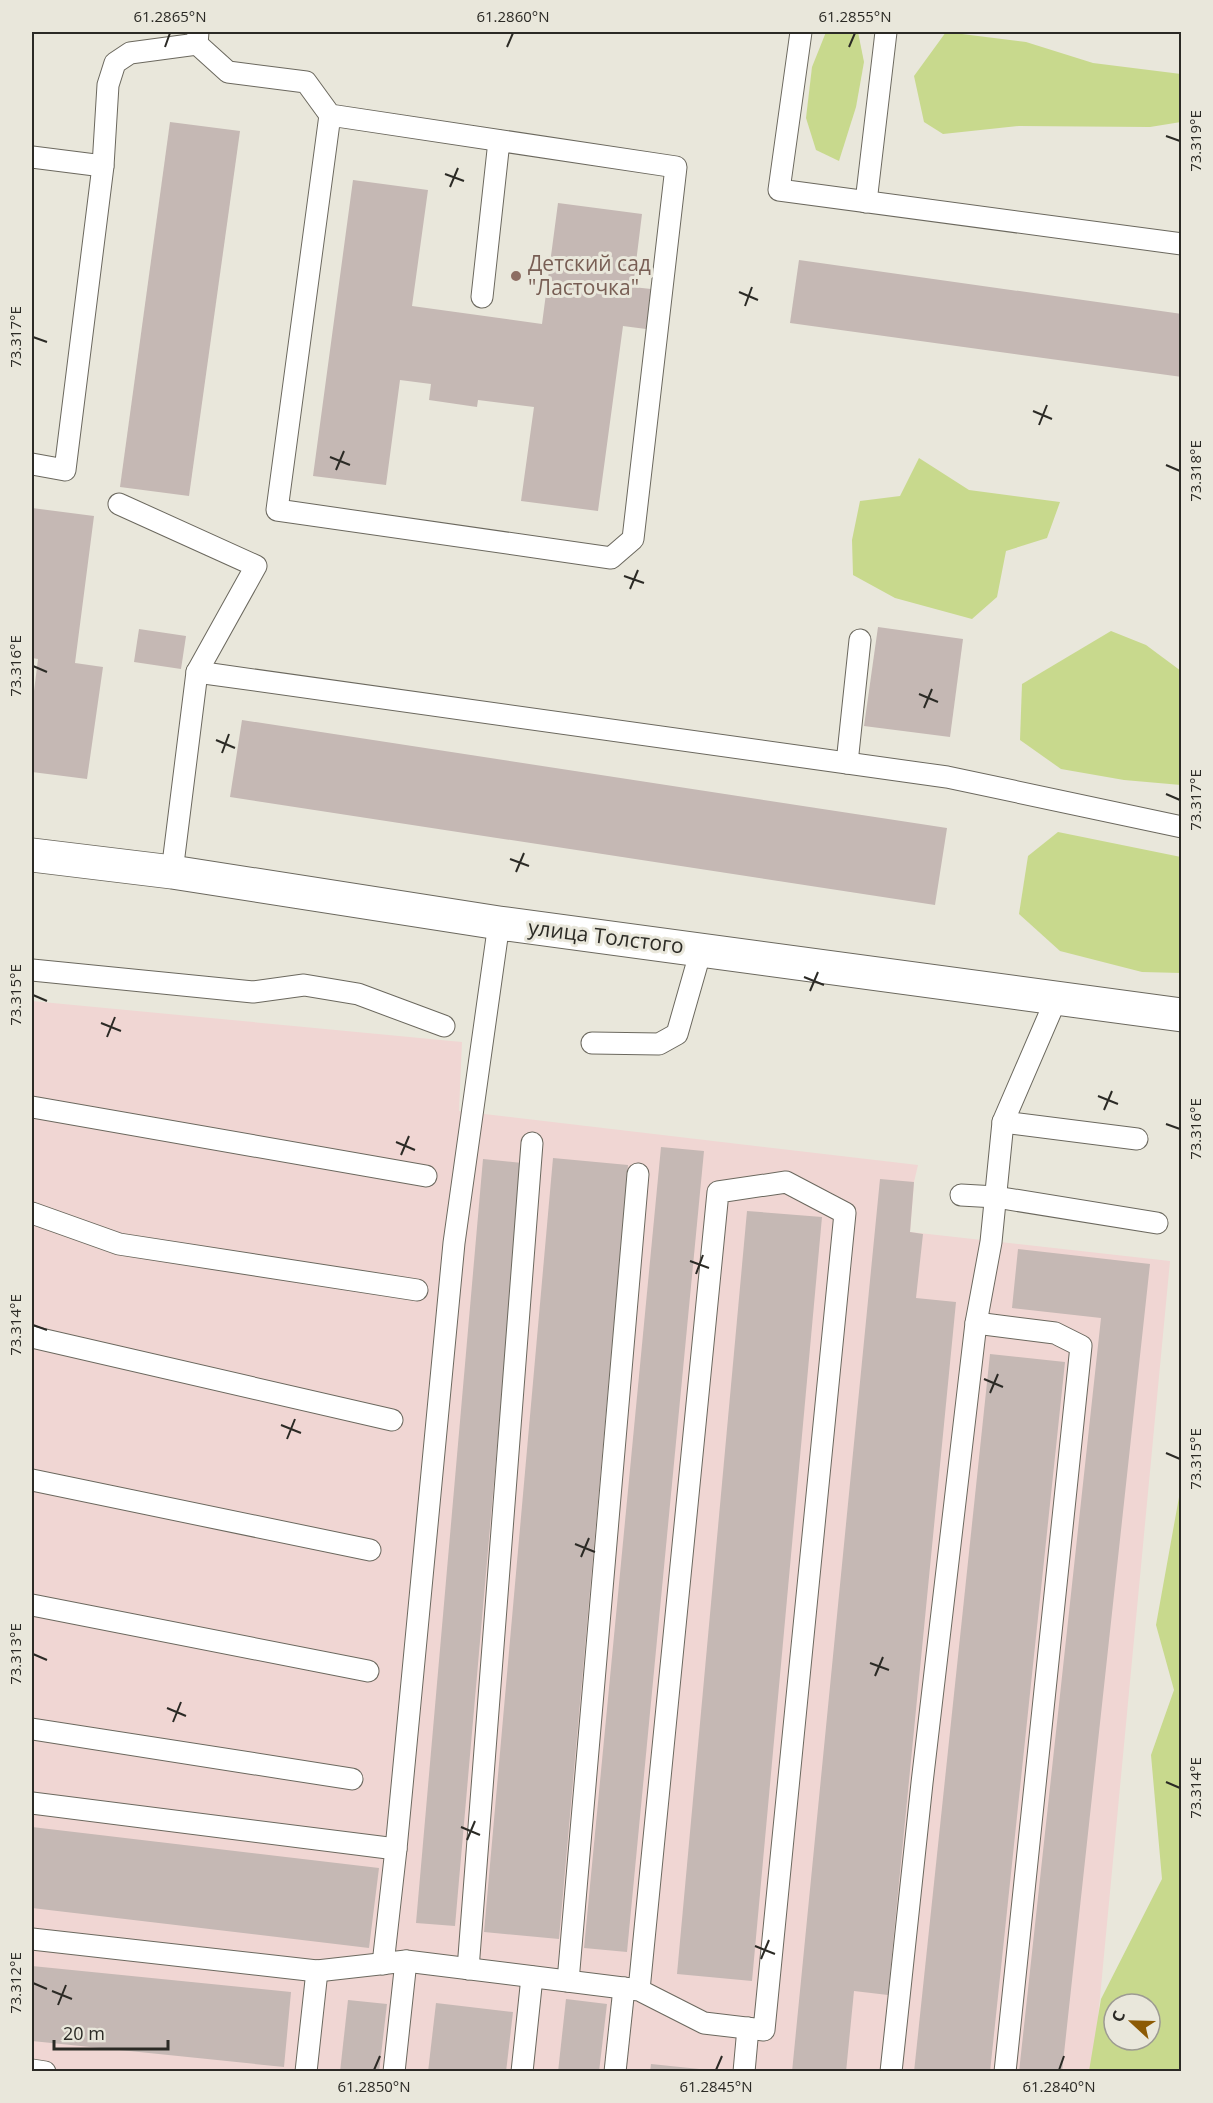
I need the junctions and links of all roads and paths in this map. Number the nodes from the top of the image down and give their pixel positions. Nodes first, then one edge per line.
1 (801, 32) edge
2 (886, 32) edge
3 (198, 38) edge
4 (330, 115) junction
5 (499, 141) junction
6 (32, 158) edge
7 (103, 166) junction
8 (866, 202) junction
9 (1182, 244) edge
10 (482, 297) dead end
11 (32, 464) edge
12 (118, 504) dead end
13 (860, 640) dead end
14 (197, 672) junction
15 (847, 763) junction
16 (1182, 827) edge
17 (32, 855) edge
18 (172, 872) junction
19 (499, 923) junction
20 (701, 950) junction
21 (32, 970) edge
22 (1057, 997) junction
23 (1182, 1015) edge
24 (444, 1026) dead end
25 (592, 1043) dead end
26 (32, 1107) edge
27 (1003, 1122) junction
28 (1137, 1139) dead end
29 (532, 1143) dead end
30 (638, 1174) dead end
31 (426, 1176) dead end
32 (961, 1195) dead end
33 (996, 1197) junction
34 (32, 1213) edge
35 (1157, 1222) dead end
36 (417, 1290) dead end
37 (976, 1323) junction
38 (32, 1337) edge
39 (392, 1420) dead end
40 (32, 1480) edge
41 (370, 1550) dead end
42 (32, 1605) edge
43 (369, 1671) dead end
44 (32, 1729) edge
45 (352, 1779) dead end
46 (32, 1803) edge
47 (396, 1849) junction
48 (32, 1939) edge
49 (406, 1962) junction
50 (383, 1964) junction
51 (468, 1969) junction
52 (317, 1971) junction
53 (532, 1977) junction
54 (568, 1981) junction
55 (631, 1989) junction
56 (748, 2028) junction
57 (32, 2070) edge
58 (45, 2072) edge
59 (306, 2072) edge
60 (394, 2072) edge
61 (522, 2072) edge
62 (615, 2072) edge
63 (744, 2072) edge
64 (891, 2072) edge
65 (1005, 2072) edge

1 - 8 lane
2 - 8 lane
3 - 4 lane
3 - 7 lane
4 - 5 lane
4 - 5 lane
5 - 10 lane
6 - 7 lane
7 - 11 lane
8 - 9 lane
12 - 14 lane
13 - 15 lane
14 - 15 lane
14 - 18 lane
15 - 16 lane
17 - 18 street, улица Толстого
18 - 19 street, улица Толстого
19 - 20 street, улица Толстого
19 - 47 lane
20 - 22 street, улица Толстого
20 - 25 lane
21 - 24 lane
22 - 23 street, улица Толстого
22 - 27 lane
26 - 31 lane
27 - 28 lane
27 - 33 lane
29 - 51 lane
30 - 54 lane
32 - 33 lane
33 - 35 lane
33 - 37 lane
34 - 36 lane
37 - 64 lane
37 - 65 lane
38 - 39 lane
40 - 41 lane
42 - 43 lane
44 - 45 lane
46 - 47 lane
47 - 50 lane
48 - 52 lane
49 - 50 lane
49 - 51 lane
49 - 60 lane
50 - 52 lane
51 - 53 lane
52 - 59 lane
53 - 54 lane
53 - 61 lane
54 - 55 lane
55 - 56 lane
55 - 56 lane
55 - 62 lane
56 - 63 lane
57 - 58 lane

